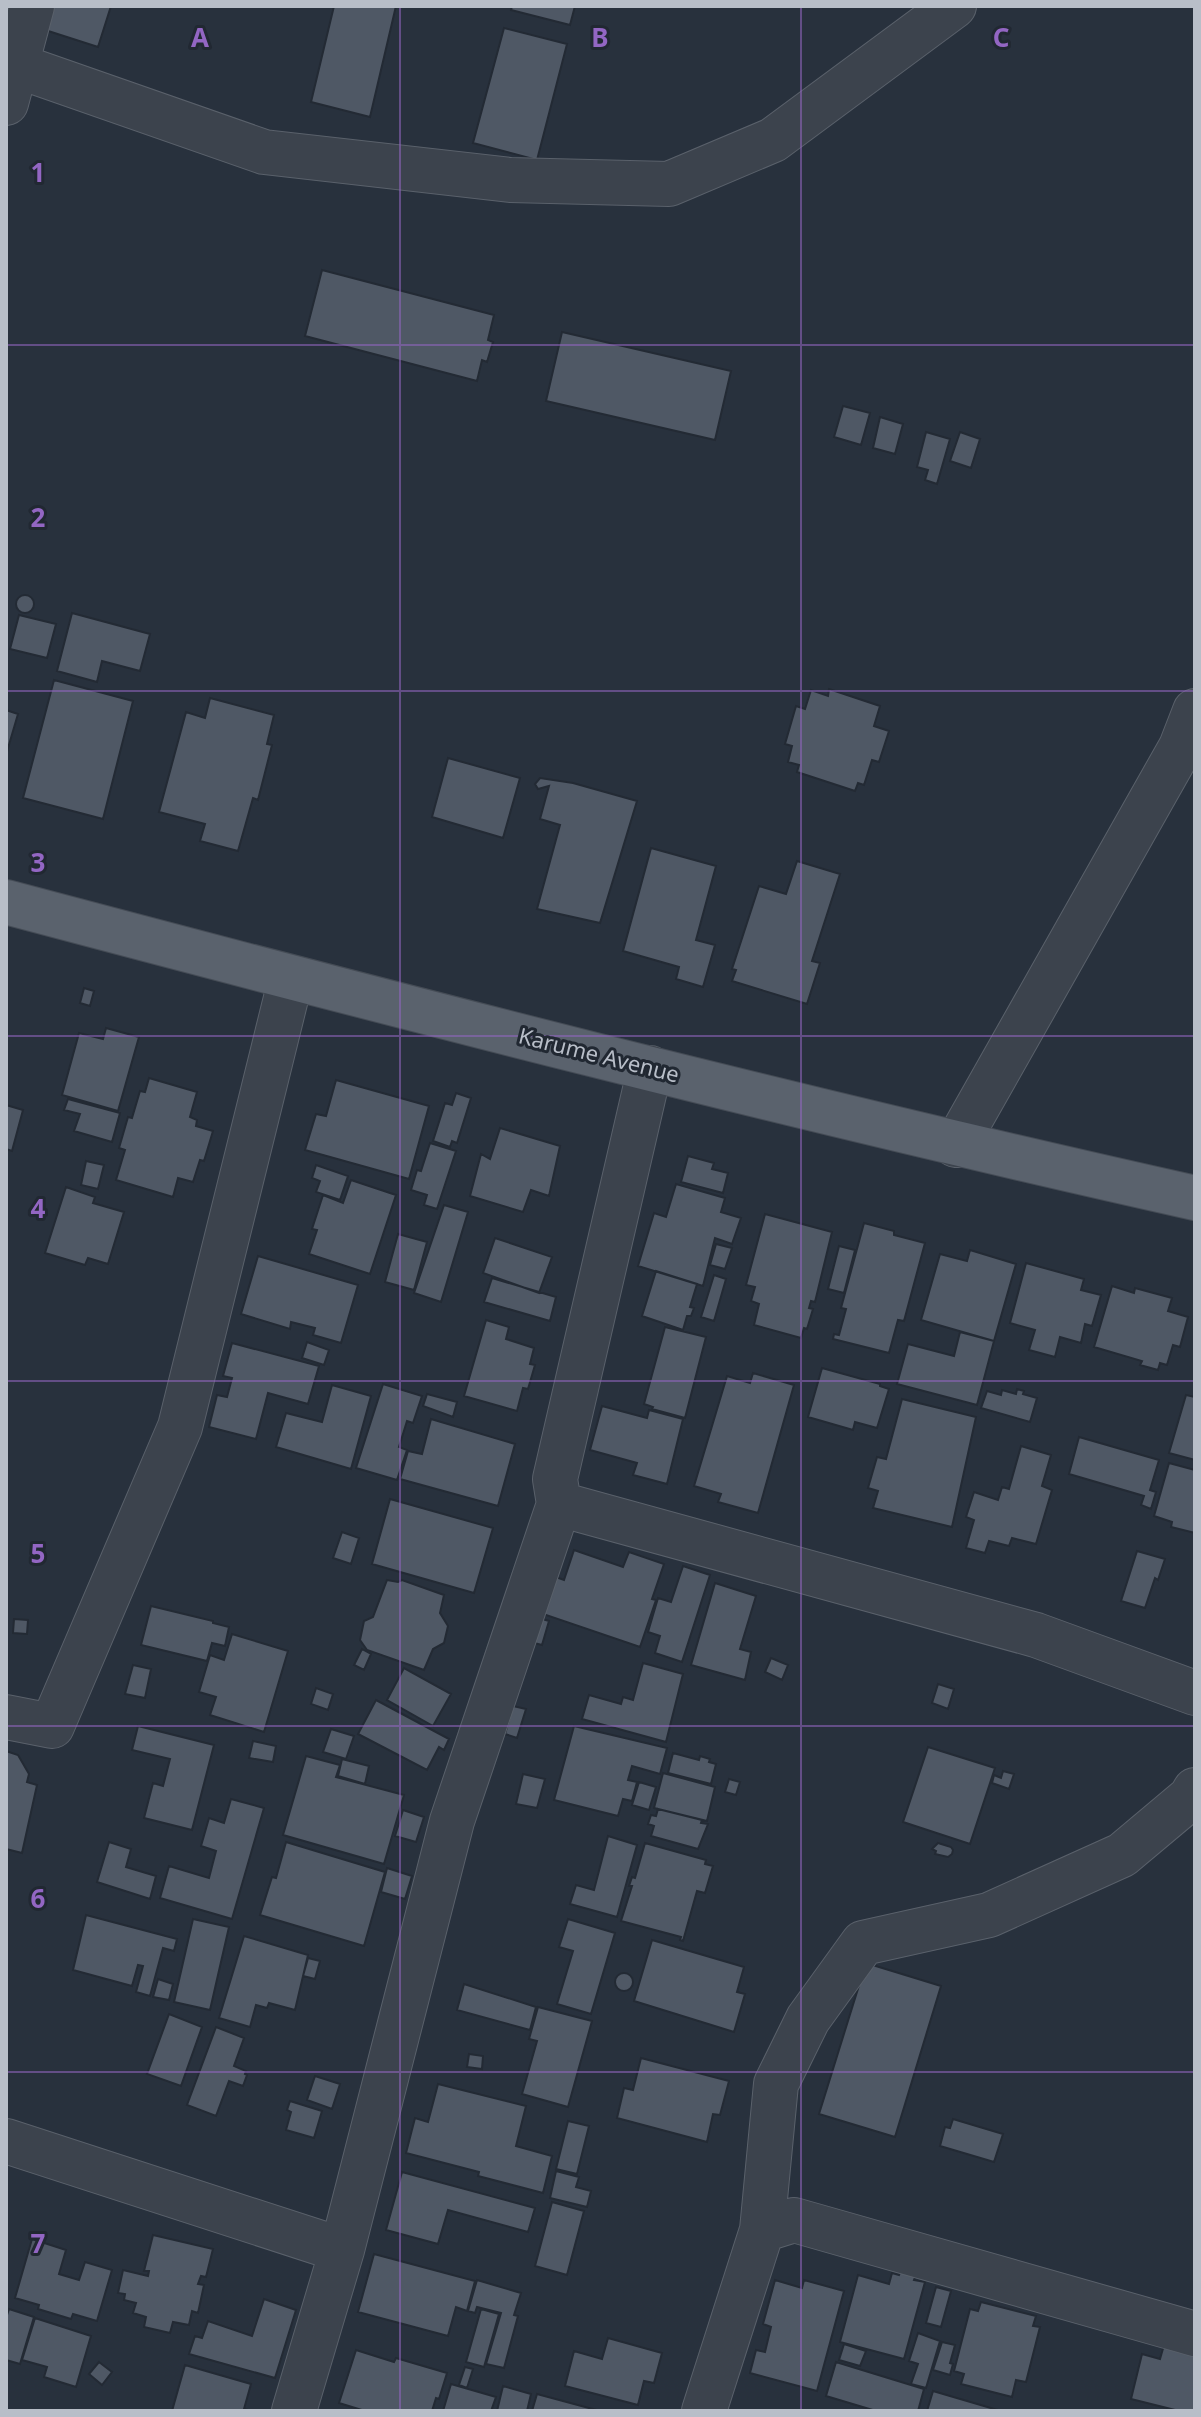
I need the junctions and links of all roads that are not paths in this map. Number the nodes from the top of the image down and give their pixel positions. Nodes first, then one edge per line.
1 (32, 6) edge
2 (954, 6) edge
3 (10, 84) edge
4 (1195, 711) edge
5 (6, 902) edge
6 (291, 978) junction
7 (650, 1068) junction
8 (956, 1145) junction
9 (1195, 1198) edge
10 (559, 1504) junction
11 (1195, 1693) edge
12 (6, 1717) edge
13 (1195, 1790) edge
14 (6, 2141) edge
15 (762, 2230) junction
16 (342, 2250) junction
17 (1195, 2334) edge
18 (294, 2411) edge
19 (704, 2411) edge

1 - 3 street
2 - 3 street
4 - 8 street
5 - 6 main road, Karume Avenue
6 - 7 main road, Karume Avenue
6 - 12 street
7 - 8 main road, Karume Avenue
7 - 10 street
8 - 9 main road, Karume Avenue
10 - 11 street
10 - 16 street
13 - 15 street
14 - 16 street
15 - 17 street
15 - 19 street
16 - 18 street

